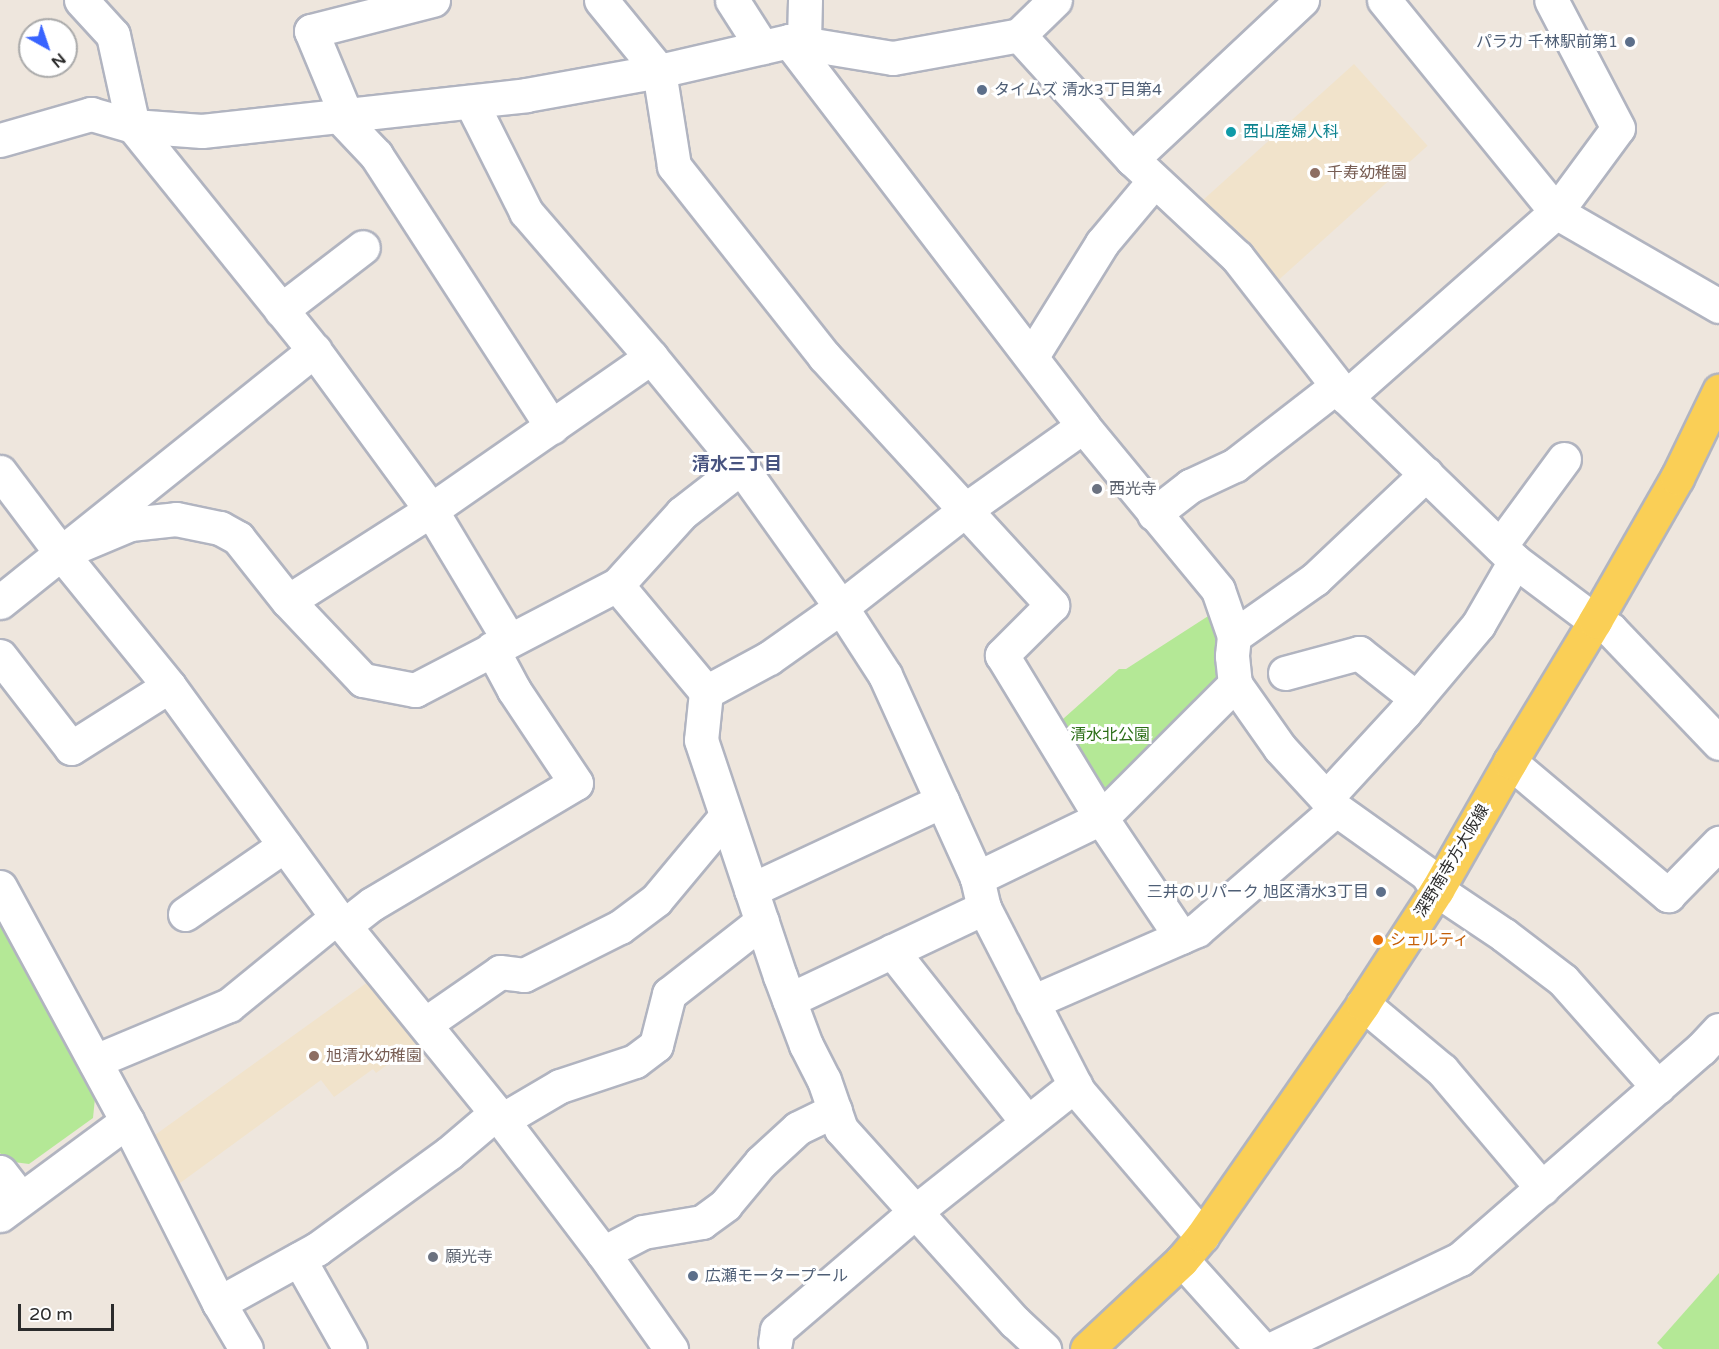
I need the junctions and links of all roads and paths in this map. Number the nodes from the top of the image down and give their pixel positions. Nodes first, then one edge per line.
1 (81, 0) edge
2 (433, 0) edge
3 (601, 0) edge
4 (732, 0) edge
5 (805, 0) edge
6 (1055, 0) edge
7 (1302, 0) edge
8 (1384, 0) edge
9 (1551, 0) edge
10 (1019, 34) junction
11 (785, 43) junction
12 (659, 71) junction
13 (471, 102) junction
14 (342, 115) junction
15 (134, 126) junction
16 (0, 140) edge
17 (1143, 170) junction
18 (1556, 212) junction
19 (363, 247) dead end
20 (1719, 306) edge
21 (281, 310) junction
22 (314, 350) junction
23 (1032, 356) junction
24 (651, 357) junction
25 (1342, 391) junction
26 (1719, 392) edge
27 (1083, 426) junction
28 (552, 427) junction
29 (1564, 459) dead end
30 (741, 467) junction
31 (0, 472) edge
32 (1426, 474) junction
33 (431, 510) junction
34 (965, 510) junction
35 (1154, 514) junction
36 (61, 553) junction
37 (1508, 553) junction
38 (617, 585) junction
39 (288, 601) junction
40 (0, 602) edge
41 (841, 607) junction
42 (1596, 621) junction
43 (1234, 636) junction
44 (500, 645) junction
45 (0, 656) edge
46 (1284, 673) dead end
47 (1235, 684) junction
48 (169, 686) junction
49 (706, 692) junction
50 (1416, 698) junction
51 (1719, 743) edge
52 (1510, 762) junction
53 (942, 801) junction
54 (1331, 803) junction
55 (726, 816) junction
56 (1101, 819) junction
57 (1719, 843) edge
58 (285, 845) junction
59 (0, 887) edge
60 (751, 890) junction
61 (1437, 890) junction
62 (980, 893) junction
63 (185, 914) dead end
64 (341, 921) junction
65 (762, 921) junction
66 (1181, 937) junction
67 (892, 951) junction
68 (789, 1000) junction
69 (1032, 1002) junction
70 (1363, 1004) junction
71 (425, 1024) junction
72 (1713, 1049) edge
73 (95, 1061) junction
74 (1075, 1084) junction
75 (1658, 1086) junction
76 (835, 1110) junction
77 (499, 1116) junction
78 (127, 1121) junction
79 (1028, 1122) junction
80 (0, 1172) edge
81 (1542, 1188) junction
82 (10, 1207) edge
83 (916, 1210) junction
84 (1192, 1248) junction
85 (603, 1253) junction
86 (299, 1259) junction
87 (219, 1303) junction
88 (241, 1347) edge
89 (774, 1347) edge
90 (350, 1349) edge
91 (671, 1349) edge
92 (1044, 1349) edge
93 (1087, 1349) edge
94 (1262, 1349) edge
95 (1272, 1349) edge

1 - 15 street
2 - 14 street
3 - 12 street
4 - 11 street
5 - 11 street
6 - 10 street
7 - 17 street
8 - 18 street
9 - 18 street
10 - 11 street
10 - 17 street
11 - 12 street
11 - 23 street
12 - 13 street
12 - 34 street
13 - 14 street
13 - 24 street
14 - 15 street
14 - 28 street
15 - 16 street
15 - 21 street
17 - 23 street
17 - 25 street
18 - 20 street
18 - 25 street
19 - 21 street
21 - 22 street
22 - 33 street
22 - 36 street
23 - 27 street
24 - 28 street
24 - 30 street
25 - 32 street
25 - 35 street
26 - 42 main road, 深野南寺方大阪線
27 - 34 street
27 - 35 street
28 - 33 street
29 - 37 street
30 - 38 street
30 - 41 street
31 - 36 street
32 - 37 street
32 - 43 street
33 - 39 street
33 - 44 street
34 - 41 street
34 - 56 street
35 - 43 street
36 - 39 street
36 - 40 street
36 - 48 street
37 - 42 street
37 - 50 street
38 - 44 street
38 - 49 street
39 - 44 street
41 - 49 street
41 - 53 street
42 - 51 street
42 - 52 main road, 深野南寺方大阪線
43 - 47 street
44 - 64 street
45 - 48 street
46 - 50 street
47 - 54 street
47 - 56 street
48 - 58 street
49 - 55 street
50 - 54 street
52 - 57 street
52 - 61 main road, 深野南寺方大阪線
53 - 60 street
53 - 62 street
54 - 61 street
54 - 66 street
55 - 60 street
55 - 71 street
56 - 62 street
56 - 66 street
58 - 63 street
58 - 64 street
59 - 73 street
60 - 65 street
61 - 70 main road, 深野南寺方大阪線
61 - 75 street
62 - 67 street
62 - 69 street
64 - 71 street
64 - 73 street
65 - 68 street
65 - 77 street
66 - 69 street
67 - 68 street
67 - 79 street
68 - 76 street
69 - 74 street
70 - 81 street
70 - 84 main road, 深野南寺方大阪線
71 - 77 street
72 - 75 street
73 - 78 street
74 - 79 street
74 - 84 street
75 - 81 street
76 - 83 street
76 - 85 street
77 - 85 street
77 - 86 street
78 - 82 street
78 - 87 street
79 - 83 street
80 - 82 street
81 - 95 street
83 - 89 street
83 - 92 street
84 - 93 main road, 深野南寺方大阪線
84 - 94 street
85 - 91 street
86 - 87 street
86 - 90 street
87 - 88 street

